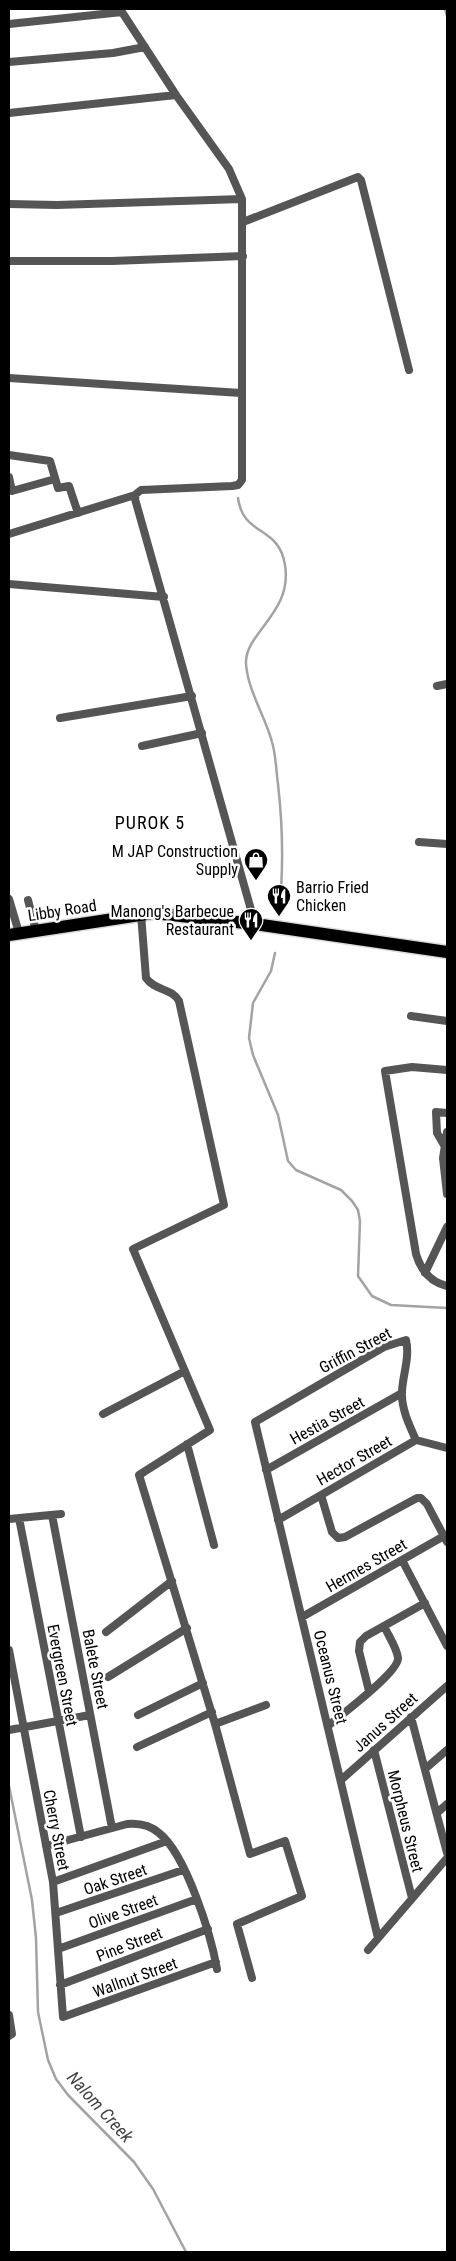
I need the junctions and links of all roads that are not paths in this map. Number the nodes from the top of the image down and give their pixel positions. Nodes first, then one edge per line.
1 (121, 10) edge
2 (9, 24) edge
3 (145, 47) junction
4 (9, 62) edge
5 (176, 95) junction
6 (9, 112) edge
7 (242, 199) junction
8 (9, 204) edge
9 (243, 222) junction
10 (243, 256) junction
11 (9, 261) edge
12 (409, 370) dead end
13 (9, 378) edge
14 (242, 393) junction
15 (9, 456) edge
16 (9, 478) edge
17 (55, 479) junction
18 (135, 496) junction
19 (78, 513) junction
20 (9, 534) edge
21 (9, 584) edge
22 (164, 597) junction
23 (447, 684) edge
24 (437, 686) dead end
25 (192, 696) junction
26 (60, 718) dead end
27 (202, 733) junction
28 (142, 746) dead end
29 (419, 842) dead end
30 (447, 844) edge
31 (9, 899) edge
32 (28, 900) dead end
33 (141, 914) junction
34 (255, 924) junction
35 (36, 930) junction
36 (14, 934) edge
37 (447, 952) edge
38 (411, 1016) dead end
39 (447, 1021) edge
40 (447, 1070) edge
41 (447, 1113) edge
42 (447, 1132) edge
43 (444, 1145) junction
44 (447, 1194) edge
45 (447, 1227) edge
46 (425, 1273) junction
47 (447, 1286) edge
48 (185, 1371) junction
49 (402, 1393) junction
50 (103, 1414) dead end
51 (254, 1422) joint
52 (416, 1440) junction
53 (187, 1444) junction
54 (447, 1448) edge
55 (266, 1470) junction
56 (321, 1495) junction
57 (61, 1514) dead end
58 (52, 1515) junction
59 (19, 1518) junction
60 (9, 1519) edge
61 (278, 1520) junction
62 (446, 1539) edge
63 (214, 1545) dead end
64 (402, 1560) junction
65 (172, 1582) junction
66 (425, 1603) junction
67 (302, 1617) junction
68 (384, 1626) junction
69 (187, 1628) junction
70 (106, 1632) dead end
71 (447, 1646) edge
72 (9, 1650) edge
73 (108, 1677) dead end
74 (203, 1683) junction
75 (447, 1686) edge
76 (370, 1691) junction
77 (266, 1705) dead end
78 (212, 1712) junction
79 (90, 1715) junction
80 (138, 1715) dead end
81 (411, 1717) junction
82 (58, 1721) junction
83 (215, 1724) junction
84 (328, 1726) junction
85 (24, 1727) junction
86 (9, 1730) edge
87 (137, 1748) dead end
88 (374, 1750) junction
89 (447, 1750) edge
90 (425, 1769) junction
91 (341, 1780) junction
92 (447, 1804) edge
93 (437, 1813) junction
94 (112, 1828) junction
95 (81, 1837) junction
96 (167, 1841) junction
97 (46, 1846) junction
98 (447, 1853) edge
99 (447, 1858) edge
100 (183, 1870) junction
101 (52, 1882) junction
102 (412, 1898) junction
103 (197, 1899) junction
104 (56, 1913) junction
105 (208, 1929) junction
106 (378, 1938) junction
107 (58, 1949) junction
108 (368, 1950) dead end
109 (252, 1978) dead end
110 (60, 1985) junction
111 (9, 2015) edge
112 (63, 2017) joint
113 (10, 2035) edge

1 - 2 street
1 - 3 street
3 - 4 street
3 - 5 street
5 - 6 street
5 - 7 street
7 - 8 street
7 - 9 street
9 - 10 street
9 - 12 street
10 - 11 street
10 - 14 street
13 - 14 street
14 - 18 street
15 - 17 street
16 - 17 street
17 - 19 street
18 - 19 street
18 - 22 street
19 - 20 street
21 - 22 street
22 - 25 street
23 - 24 street
25 - 26 street
25 - 27 street
27 - 28 street
27 - 34 street
29 - 30 street
31 - 36 street
32 - 35 street
33 - 34 main road, Libby Road
33 - 35 main road, Libby Road
33 - 48 street
34 - 37 main road, Libby Road
35 - 36 main road, Libby Road
38 - 39 street
40 - 46 street
41 - 43 street
42 - 43 street
43 - 44 street
45 - 46 street
46 - 47 street
48 - 50 street
48 - 53 street
49 - 51 street, Griffin Street
49 - 52 street, Griffin Street
49 - 55 street, Hestia Street
51 - 55 street, Oceanus Street
52 - 54 street, Hector Street
52 - 56 street, Hector Street
53 - 63 street
53 - 65 street
55 - 61 street, Oceanus Street
56 - 61 street, Hector Street
56 - 62 street
57 - 58 street
58 - 59 street
58 - 79 street, Balete Street
59 - 60 street
59 - 82 street, Evergreen Street
61 - 67 street, Oceanus Street
62 - 64 street, Hermes Street
64 - 66 street
64 - 67 street, Hermes Street
65 - 69 street
65 - 70 street
66 - 68 street
66 - 71 street
67 - 84 street, Oceanus Street
68 - 76 street
68 - 76 street
69 - 73 street
69 - 74 street
72 - 85 street, Cherry Street
74 - 78 street
74 - 80 street
75 - 81 street, Janus Street
76 - 84 street
77 - 83 street
78 - 83 street
78 - 87 street
79 - 82 street
79 - 94 street, Balete Street
81 - 88 street, Janus Street
81 - 90 street
82 - 85 street
82 - 95 street, Evergreen Street
83 - 109 street
84 - 91 street, Oceanus Street
85 - 86 street
85 - 97 street, Cherry Street
88 - 91 street, Janus Street
88 - 102 street, Morpheus Street
89 - 90 street
90 - 93 street
91 - 106 street, Oceanus Street
92 - 93 street
93 - 98 street
94 - 95 street
94 - 96 street
95 - 97 street
96 - 100 street
96 - 101 street
97 - 101 street, Cherry Street
99 - 102 street
100 - 103 street
100 - 104 street, Oak Street
101 - 104 street, Cherry Street
102 - 106 street
103 - 105 street
103 - 107 street, Olive Street
104 - 107 street, Cherry Street
105 - 110 street, Pine Street
105 - 112 street, Wallnut Street
106 - 108 street
107 - 110 street, Cherry Street
110 - 112 street, Cherry Street
111 - 113 street

